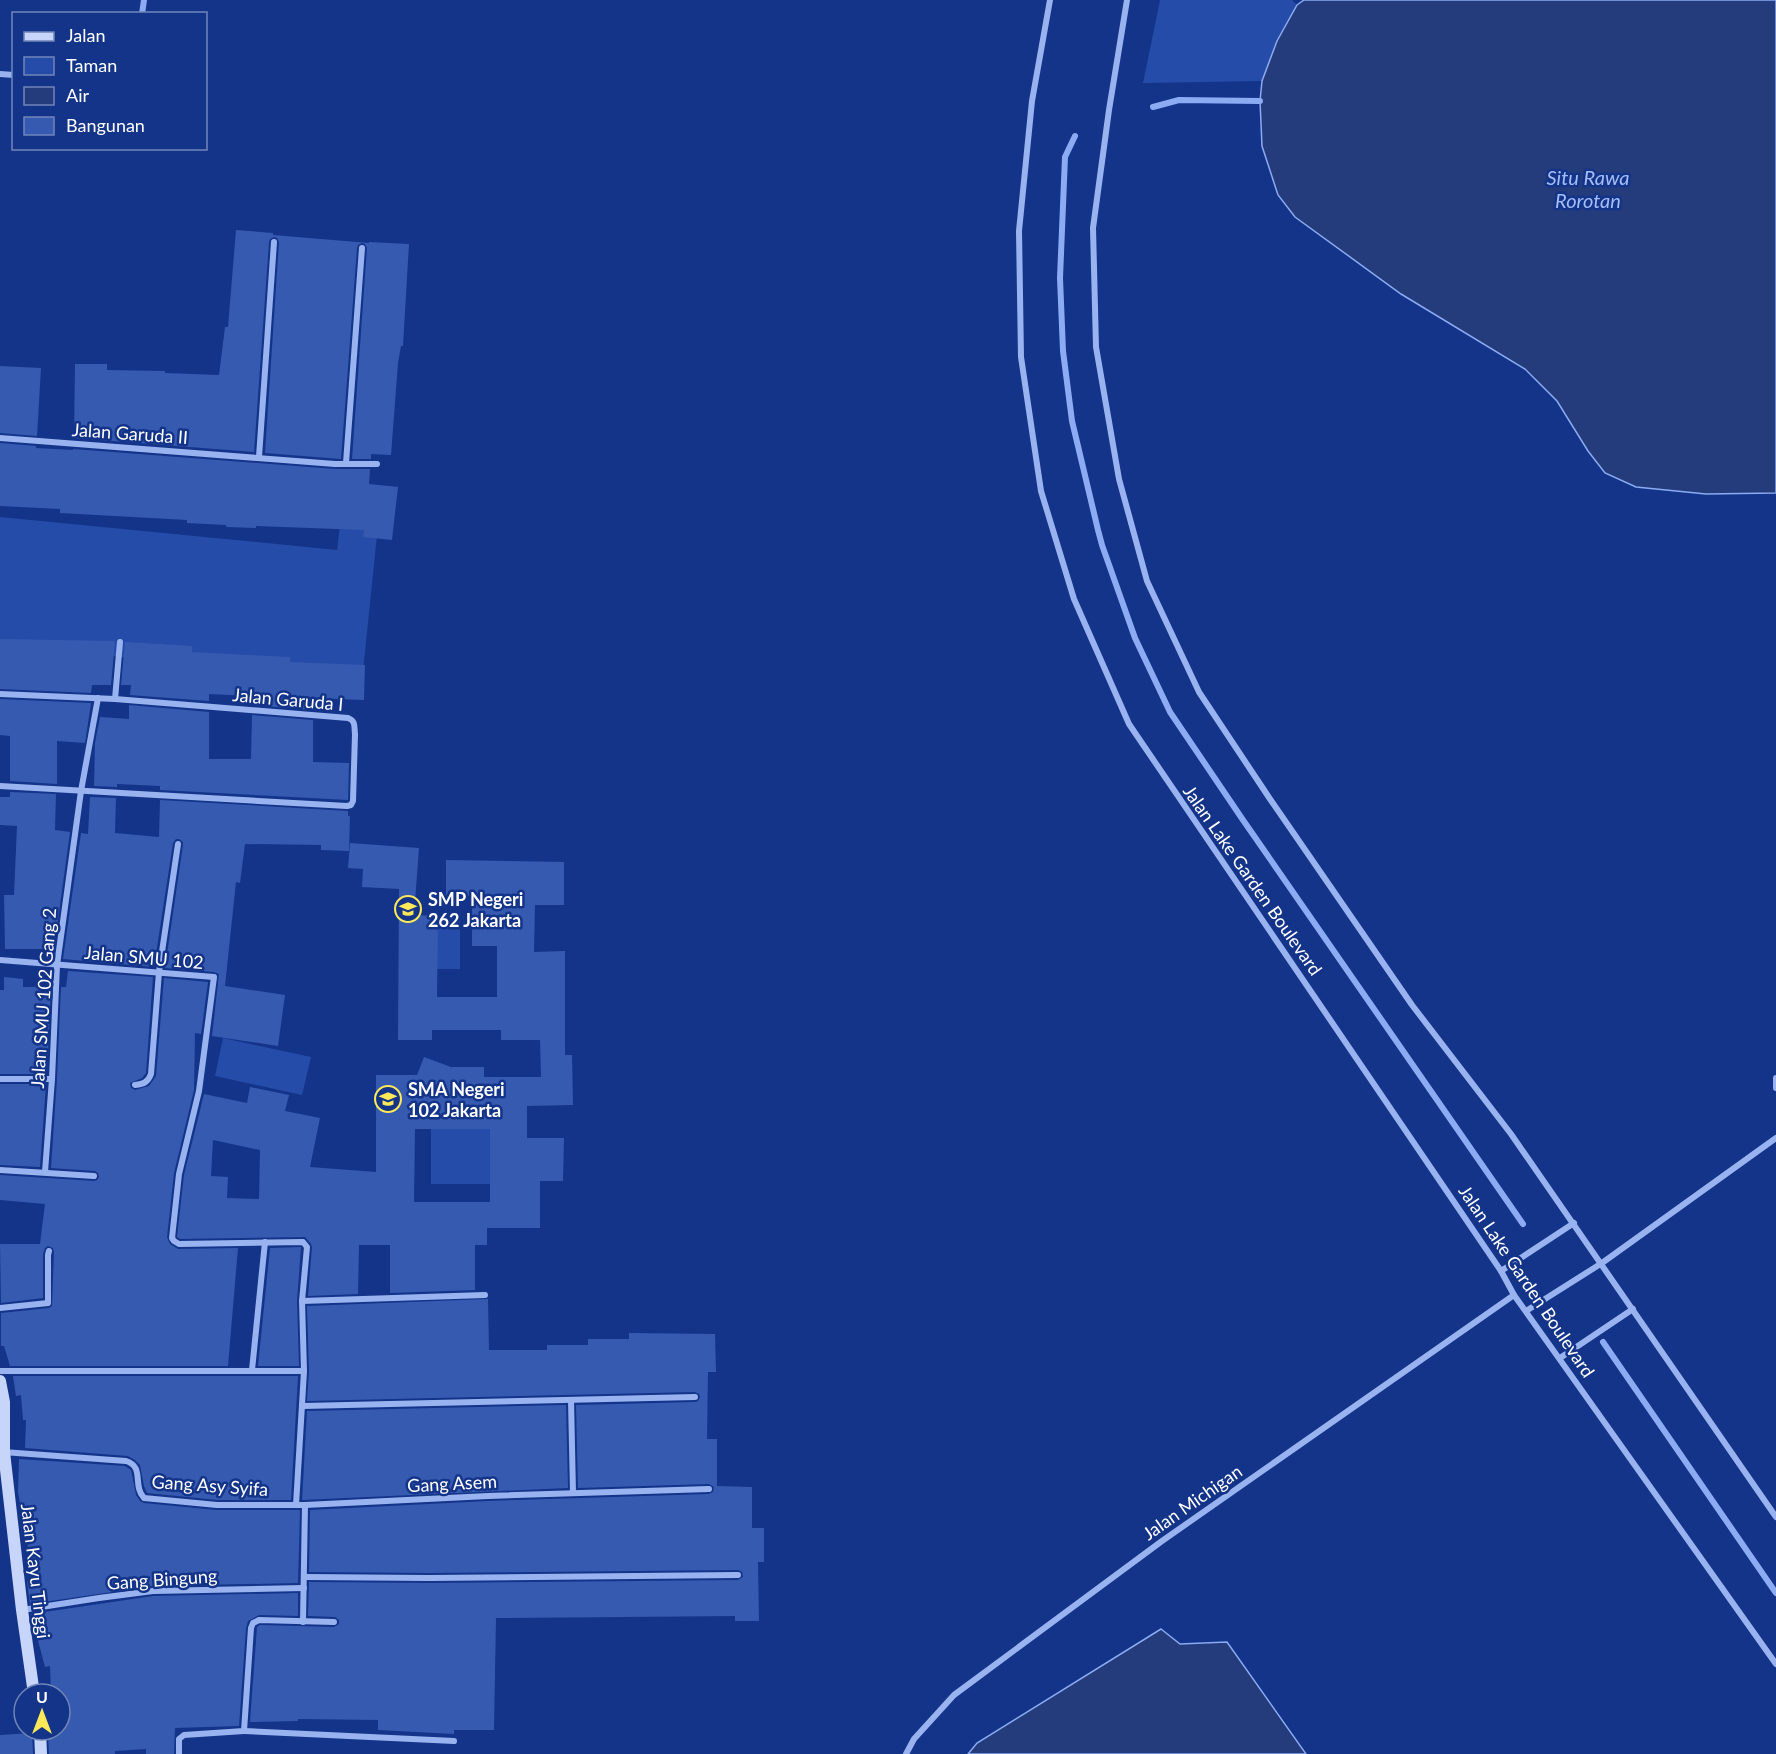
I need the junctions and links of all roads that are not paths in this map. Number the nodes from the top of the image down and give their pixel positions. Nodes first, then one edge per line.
1 (1050, 0) edge
2 (1127, 0) edge
3 (274, 242) dead end
4 (362, 248) dead end
5 (0, 438) edge
6 (259, 457) junction
7 (346, 463) junction
8 (377, 464) dead end
9 (120, 642) dead end
10 (0, 694) edge
11 (98, 698) junction
12 (115, 699) junction
13 (0, 786) edge
14 (81, 791) junction
15 (178, 844) dead end
16 (0, 960) edge
17 (57, 965) junction
18 (159, 972) junction
19 (1776, 1078) edge
20 (0, 1079) edge
21 (52, 1079) junction
22 (135, 1085) dead end
23 (1776, 1088) edge
24 (1776, 1138) edge
25 (0, 1170) edge
26 (45, 1172) junction
27 (93, 1176) dead end
28 (1574, 1223) junction
29 (265, 1242) junction
30 (49, 1251) dead end
31 (1602, 1263) junction
32 (1501, 1271) junction
33 (1514, 1294) junction
34 (485, 1295) dead end
35 (302, 1301) junction
36 (0, 1308) edge
37 (1633, 1309) junction
38 (1526, 1311) junction
39 (1560, 1358) junction
40 (252, 1370) junction
41 (0, 1371) edge
42 (304, 1371) junction
43 (0, 1381) edge
44 (696, 1397) dead end
45 (571, 1400) junction
46 (303, 1406) junction
47 (2, 1452) edge
48 (709, 1489) dead end
49 (573, 1493) junction
50 (296, 1505) junction
51 (304, 1505) junction
52 (1776, 1517) edge
53 (738, 1575) dead end
54 (304, 1576) junction
55 (304, 1588) junction
56 (22, 1610) junction
57 (303, 1622) junction
58 (334, 1622) dead end
59 (1776, 1664) edge
60 (32, 1682) edge
61 (244, 1731) junction
62 (454, 1742) dead end
63 (179, 1754) edge
64 (906, 1754) edge

1 - 32 street, Jalan Lake Garden Boulevard
2 - 28 street
3 - 6 street
4 - 7 street
5 - 6 street, Jalan Garuda II
6 - 7 street, Jalan Garuda II
7 - 8 street, Jalan Garuda II
9 - 12 street
10 - 11 street, Jalan Garuda I
11 - 12 street, Jalan Garuda I
11 - 14 street, Jalan SMU 102 Gang 2
12 - 14 street, Jalan Garuda I
13 - 14 street, Jalan Garuda I
14 - 17 street, Jalan SMU 102 Gang 2
15 - 18 street
16 - 17 street, Jalan SMU 102
17 - 18 street, Jalan SMU 102
17 - 21 street, Jalan SMU 102 Gang 2
18 - 22 street
18 - 29 street, Jalan SMU 102
19 - 23 street
20 - 21 street
21 - 26 street, Jalan SMU 102 Gang 2
24 - 31 street
25 - 26 street
26 - 27 street
28 - 31 street
28 - 32 street
29 - 35 street
29 - 40 street
30 - 36 street
31 - 37 street
31 - 38 street
32 - 33 street, Jalan Lake Garden Boulevard
33 - 38 street, Jalan Lake Garden Boulevard
33 - 64 street, Jalan Michigan
34 - 35 street
35 - 42 street
37 - 39 street
37 - 52 street
38 - 39 street, Jalan Lake Garden Boulevard
39 - 59 street, Jalan Lake Garden Boulevard
40 - 41 street
40 - 42 street
42 - 46 street
43 - 47 street, Jalan Kayu Tinggi
44 - 45 street
45 - 46 street
45 - 49 street
46 - 50 street
47 - 50 street, Gang Asy Syifa
47 - 56 street, Jalan Kayu Tinggi
48 - 49 street, Gang Asem
49 - 51 street, Gang Asem
50 - 51 street, Gang Asem
51 - 54 street
53 - 54 street
54 - 55 street
55 - 56 street, Gang Bingung
55 - 57 street
56 - 60 street, Jalan Kayu Tinggi
57 - 58 street
57 - 61 street
61 - 62 street
61 - 63 street

